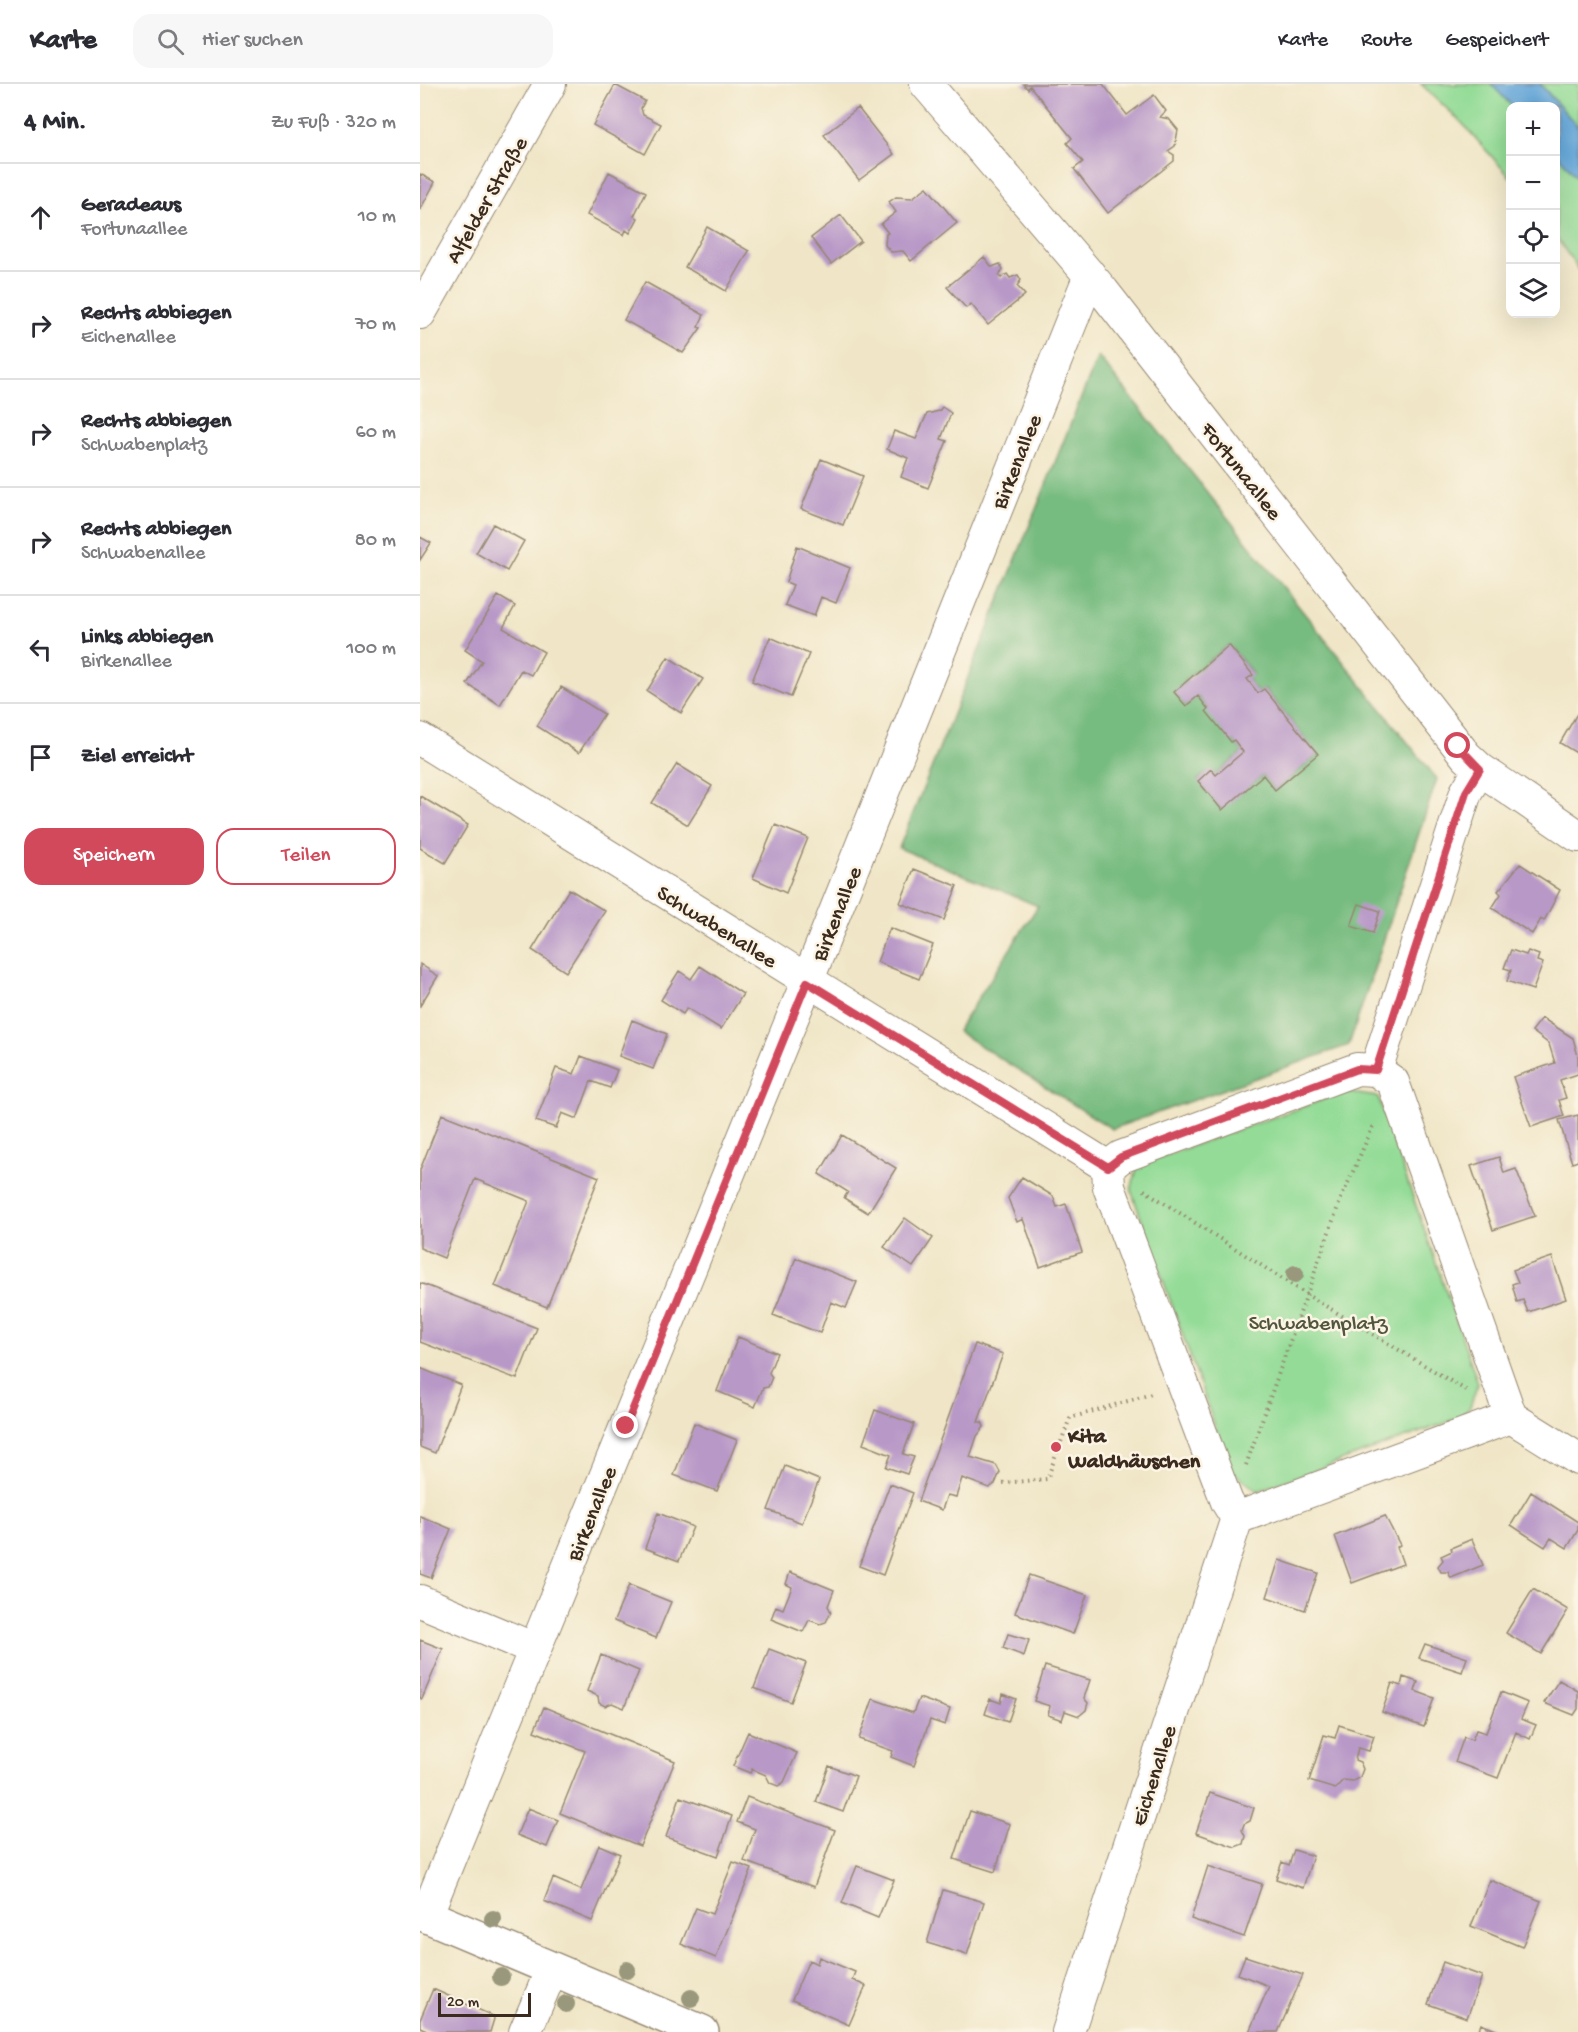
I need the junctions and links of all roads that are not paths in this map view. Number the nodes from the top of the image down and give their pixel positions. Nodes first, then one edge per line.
1 (550, 84) edge
2 (926, 84) edge
3 (1090, 274) junction
4 (420, 313) edge
5 (420, 739) edge
6 (1480, 769) junction
7 (1578, 836) edge
8 (807, 982) junction
9 (1384, 1076) junction
10 (1108, 1167) junction
11 (1511, 1417) junction
12 (1578, 1459) edge
13 (1232, 1510) junction
14 (420, 1601) edge
15 (535, 1649) junction
16 (423, 1915) edge
17 (552, 1969) junction
18 (525, 2032) edge
19 (702, 2032) edge
20 (1068, 2032) edge

1 - 4 street, Alfelder Straße
2 - 3 street, Fortunaallee
3 - 6 street, Fortunaallee
3 - 8 street, Birkenallee
5 - 8 street, Schwabenallee
6 - 7 street, Fortunaallee
6 - 9 street
8 - 10 street, Schwabenallee
8 - 15 street, Birkenallee
9 - 10 street
9 - 11 street
10 - 13 street
11 - 12 street
11 - 13 street
13 - 20 street, Eichenallee
14 - 15 street
15 - 16 street, Birkenallee
16 - 17 main road
17 - 18 street
17 - 19 main road

